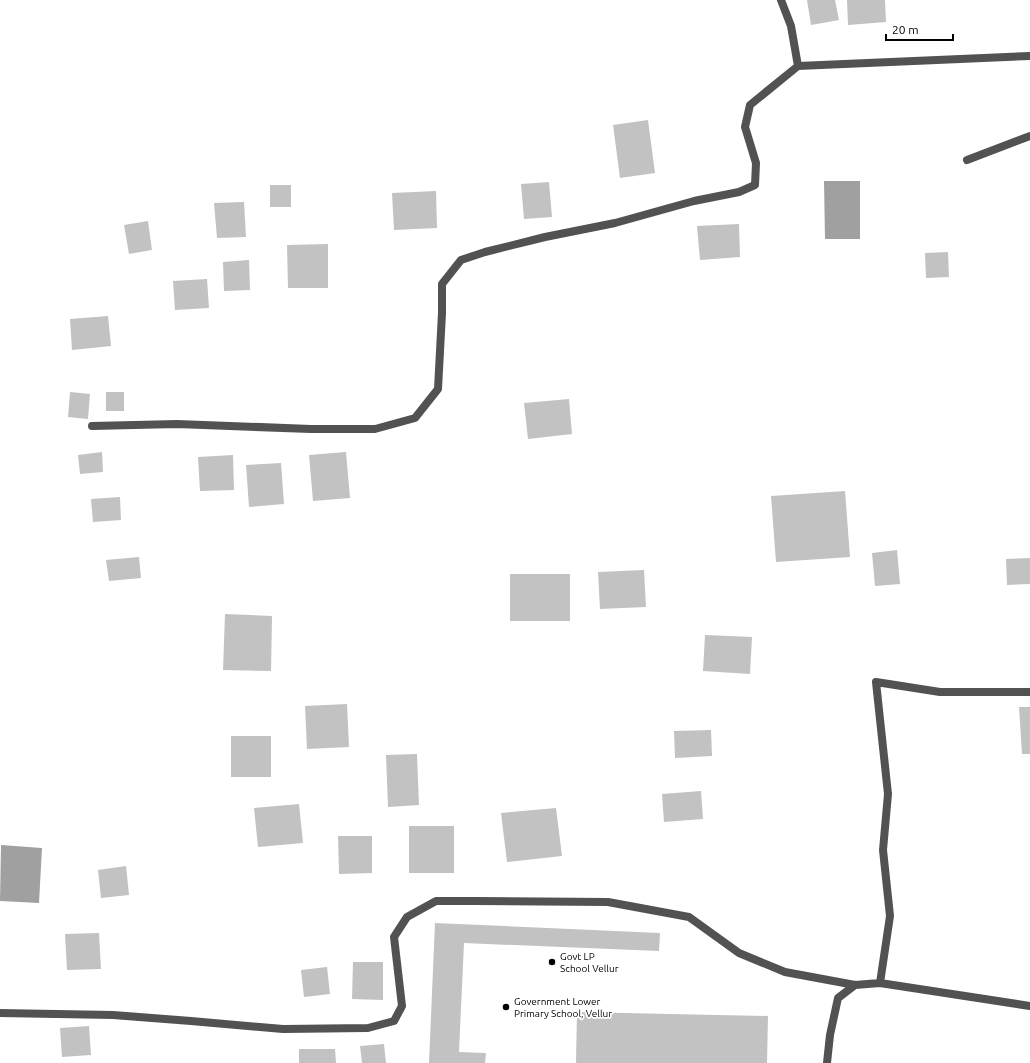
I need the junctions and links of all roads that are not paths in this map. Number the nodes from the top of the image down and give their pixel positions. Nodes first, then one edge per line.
1 (781, 0) edge
2 (1030, 56) edge
3 (798, 66) junction
4 (1030, 136) edge
5 (967, 160) dead end
6 (92, 426) dead end
7 (1030, 692) edge
8 (880, 982) junction
9 (855, 985) junction
10 (1030, 1006) edge
11 (0, 1013) edge
12 (827, 1063) edge

1 - 3 street
2 - 3 street
3 - 6 street
4 - 5 street
7 - 8 street
8 - 9 street
8 - 10 street
9 - 11 street
9 - 12 street

